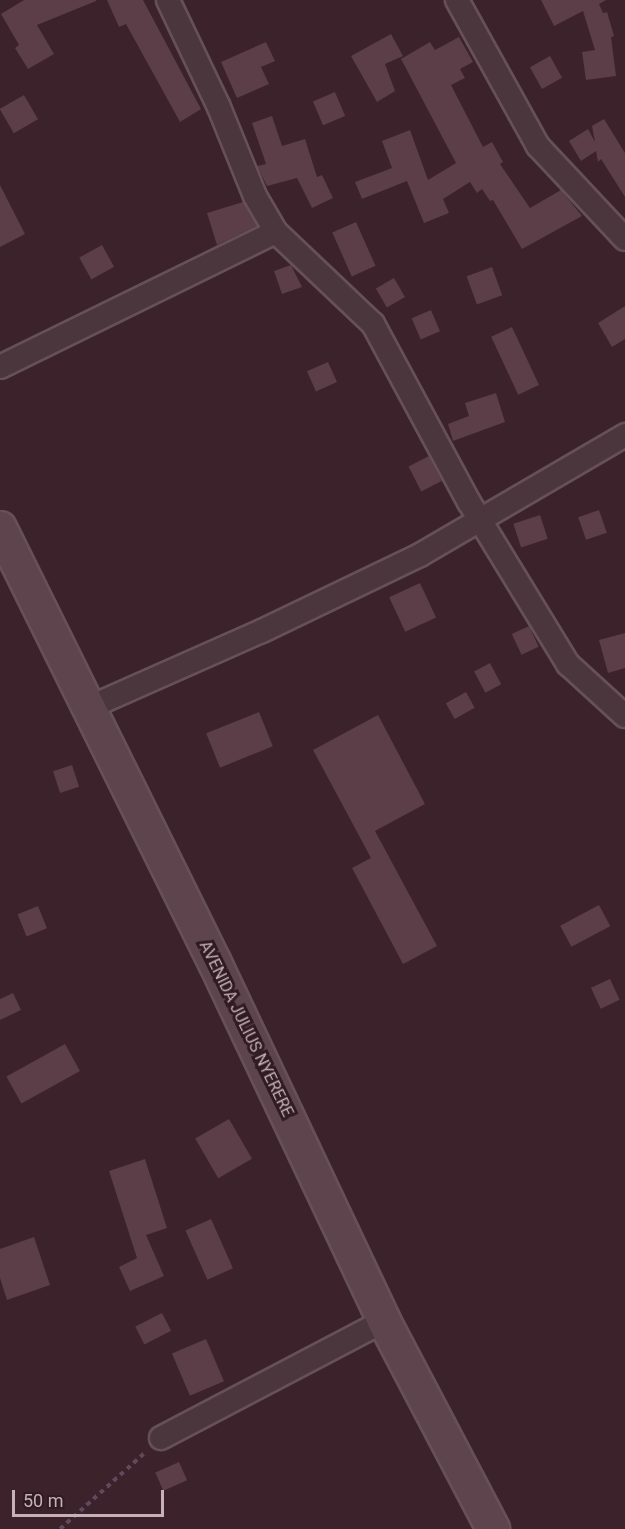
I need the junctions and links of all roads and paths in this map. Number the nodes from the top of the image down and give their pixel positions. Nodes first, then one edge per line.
1 (168, 0) edge
2 (457, 0) edge
3 (276, 232) junction
4 (625, 239) edge
5 (0, 367) edge
6 (625, 435) edge
7 (481, 522) junction
8 (0, 528) edge
9 (88, 708) junction
10 (625, 716) edge
11 (384, 1321) junction
12 (161, 1438) joint
13 (60, 1529) edge
14 (493, 1529) edge

1 - 3 street
2 - 4 street
3 - 5 street
3 - 7 street
6 - 7 street
7 - 9 street
7 - 10 street
8 - 9 street, AVENIDA JULIUS NYERERE
9 - 11 street, AVENIDA JULIUS NYERERE
11 - 12 street
11 - 14 street, AVENIDA JULIUS NYERERE
12 - 13 path

